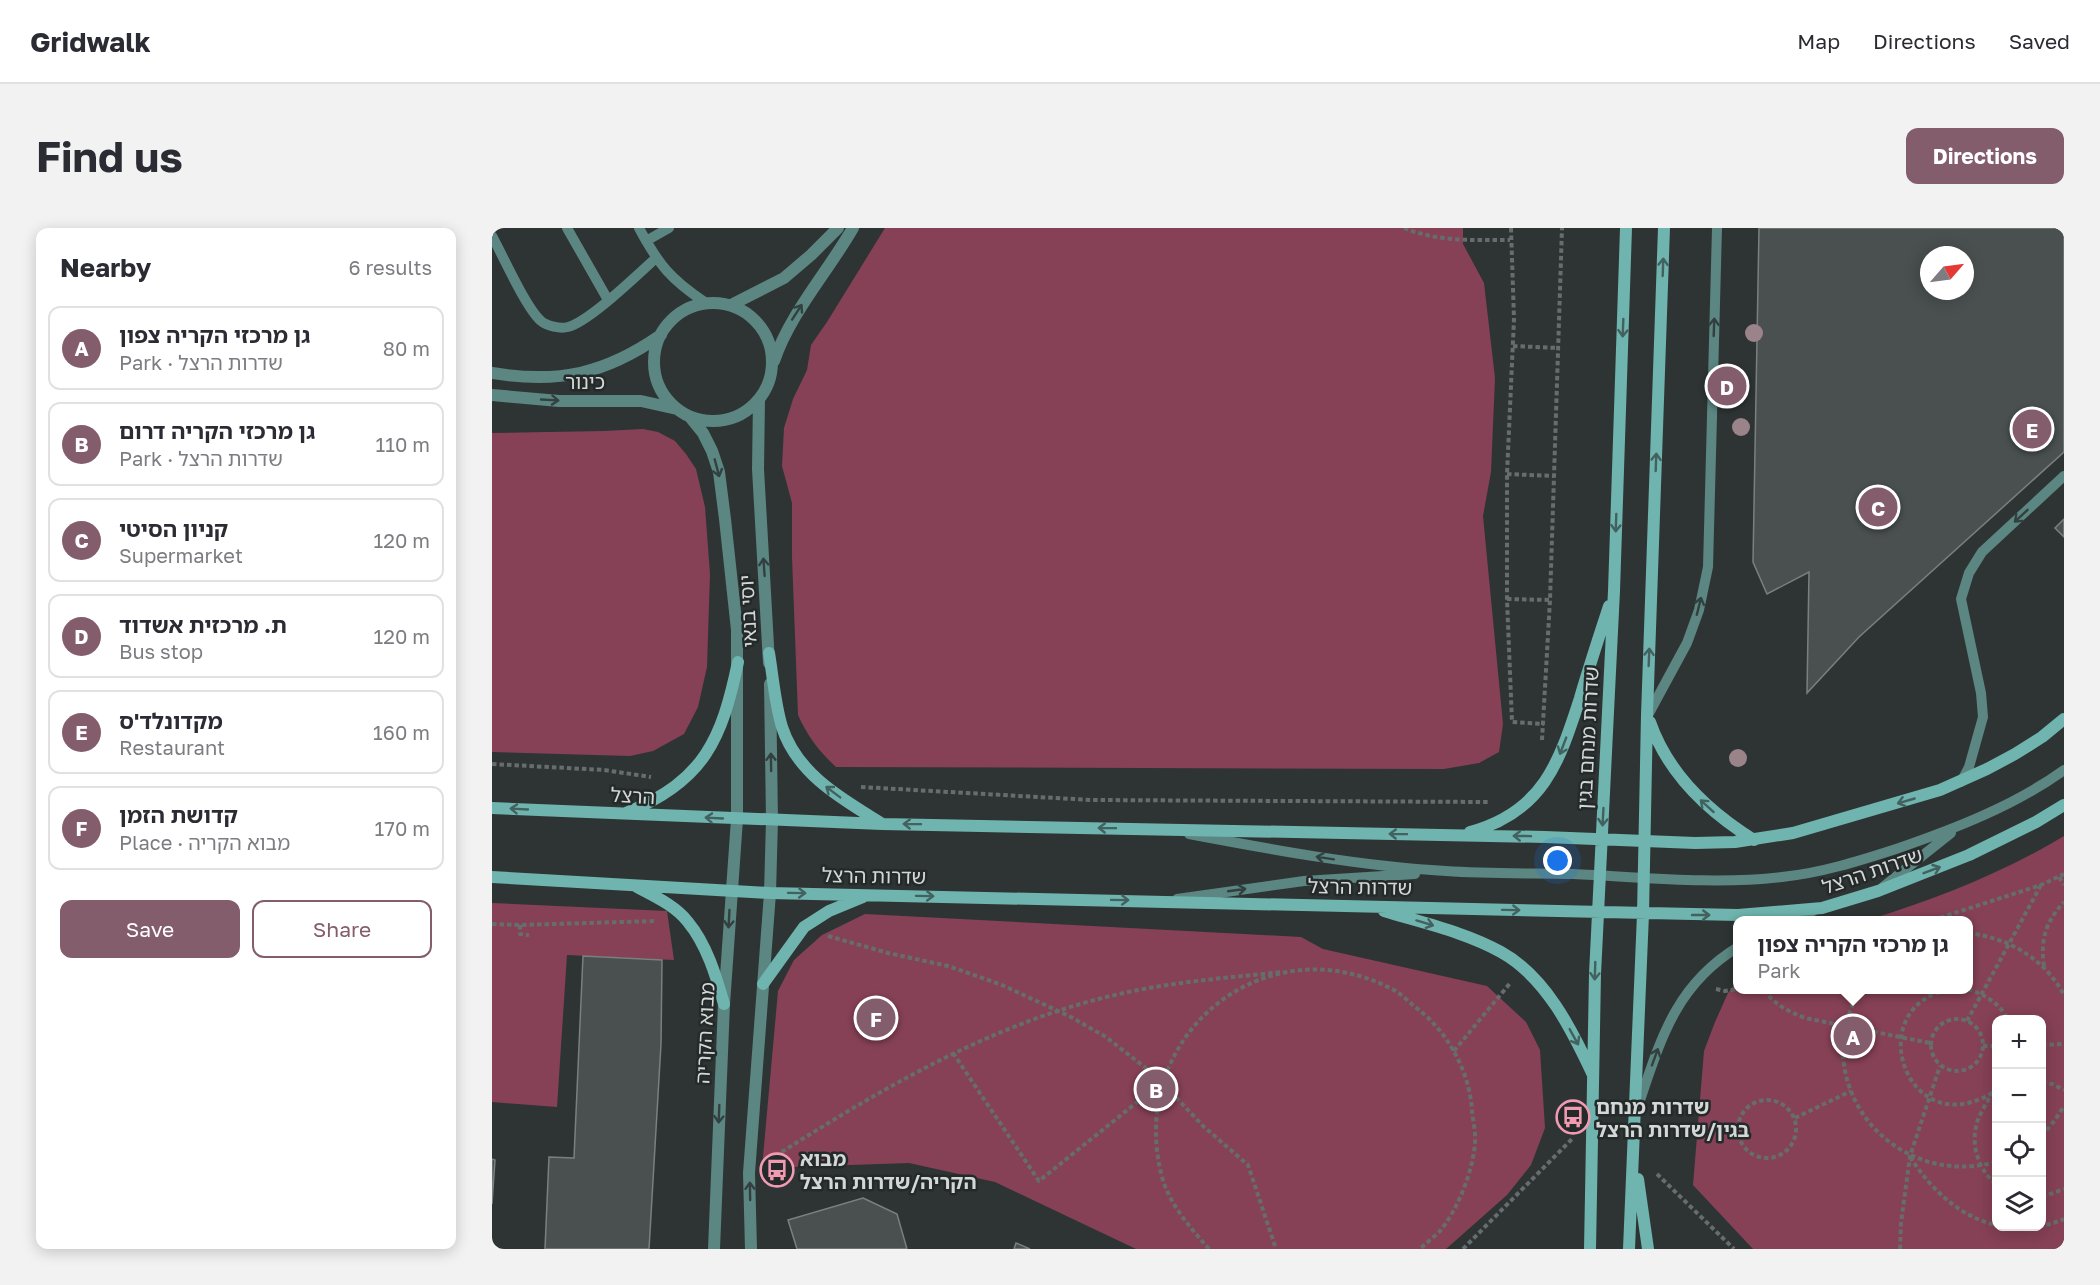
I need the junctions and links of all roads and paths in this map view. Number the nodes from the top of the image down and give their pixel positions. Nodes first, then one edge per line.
1 (567, 228) edge
2 (639, 228) edge
3 (669, 228) edge
4 (838, 228) edge
5 (853, 228) edge
6 (1404, 228) edge
7 (1511, 228) edge
8 (1562, 228) edge
9 (1626, 228) edge
10 (1664, 228) edge
11 (1717, 228) edge
12 (492, 236) edge
13 (1510, 240) junction
14 (646, 241) junction
15 (656, 258) junction
16 (608, 300) junction
17 (706, 303) junction
18 (731, 305) junction
19 (662, 334) junction
20 (1513, 346) junction
21 (1558, 348) junction
22 (773, 365) junction
23 (492, 373) edge
24 (492, 394) edge
25 (759, 399) junction
26 (678, 409) junction
27 (690, 417) junction
28 (1507, 474) junction
29 (1554, 476) junction
30 (2064, 476) edge
31 (1614, 591) junction
32 (1507, 599) junction
33 (1550, 600) junction
34 (769, 653) junction
35 (738, 662) junction
36 (1647, 716) junction
37 (2064, 719) edge
38 (1544, 724) junction
39 (1542, 742) dead end
40 (492, 764) edge
41 (2064, 770) edge
42 (682, 782) junction
43 (1961, 782) junction
44 (858, 787) dead end
45 (1493, 802) dead end
46 (2064, 805) edge
47 (492, 808) edge
48 (623, 814) junction
49 (737, 819) junction
50 (772, 820) junction
51 (882, 824) junction
52 (1960, 826) junction
53 (1166, 830) junction
54 (1457, 835) junction
55 (1601, 839) junction
56 (1754, 840) junction
57 (1644, 842) junction
58 (1446, 871) junction
59 (1599, 875) junction
60 (2062, 875) edge
61 (492, 877) edge
62 (1644, 877) junction
63 (633, 885) junction
64 (2041, 885) junction
65 (2064, 885) edge
66 (731, 890) junction
67 (1878, 891) junction
68 (770, 892) junction
69 (867, 895) junction
70 (1159, 901) junction
71 (2064, 902) edge
72 (1369, 906) junction
73 (1822, 908) junction
74 (1597, 912) junction
75 (1643, 914) junction
76 (1801, 916) edge
77 (1948, 916) edge
78 (687, 920) junction
79 (492, 924) edge
80 (520, 925) junction
81 (804, 927) junction
82 (1973, 934) edge
83 (529, 935) dead end
84 (2010, 944) junction
85 (1733, 950) edge
86 (1522, 968) junction
87 (2044, 968) junction
88 (1303, 969) junction
89 (763, 984) junction
90 (1716, 989) dead end
91 (1733, 990) edge
92 (1973, 991) edge
93 (1767, 994) edge
94 (1858, 994) edge
95 (1933, 994) edge
96 (1983, 994) junction
97 (2064, 995) edge
98 (724, 1004) junction
99 (1058, 1011) junction
100 (2004, 1015) edge
101 (1967, 1021) junction
102 (1846, 1025) junction
103 (1900, 1038) junction
104 (1930, 1043) junction
105 (2064, 1044) edge
106 (2046, 1045) edge
107 (1983, 1046) junction
108 (1992, 1046) edge
109 (1454, 1051) junction
110 (953, 1053) junction
111 (1940, 1066) junction
112 (1594, 1078) junction
113 (1161, 1083) junction
114 (2046, 1083) edge
115 (2064, 1090) edge
116 (1851, 1091) junction
117 (1992, 1092) edge
118 (1929, 1096) junction
119 (1992, 1096) edge
120 (2064, 1106) edge
121 (1636, 1112) junction
122 (1593, 1118) junction
123 (1795, 1118) junction
124 (2046, 1131) edge
125 (1634, 1151) junction
126 (1910, 1156) junction
127 (1992, 1163) edge
128 (1981, 1166) junction
129 (749, 1173) junction
130 (1992, 1179) edge
131 (2064, 1189) edge
132 (2046, 1196) edge
133 (2064, 1219) edge
134 (1992, 1223) edge
135 (2046, 1226) edge
136 (1590, 1247) edge
137 (714, 1249) edge
138 (751, 1249) edge
139 (1209, 1249) edge
140 (1276, 1249) edge
141 (1420, 1249) edge
142 (1463, 1249) edge
143 (1629, 1249) edge
144 (1648, 1249) edge
145 (1734, 1249) edge
146 (1900, 1249) edge

1 - 16 lane
2 - 14 lane
3 - 14 lane
4 - 18 street
22 -> 5 street
6 - 13 path
7 - 13 path
8 - 21 path
9 -> 31 main road, שדרות מנחם בגין
36 -> 10 main road
36 -> 11 lane
12 - 16 lane
13 - 20 path
14 - 15 lane
15 - 16 lane
15 - 17 lane
17 - 18 street
17 - 19 street
18 - 22 street
19 - 23 street, כינור
19 - 26 street
20 - 21 path
20 - 28 path
21 - 29 path
22 - 25 street
24 -> 26 street, כינור
25 - 27 street
34 -> 25 street, יוסי בנאי
26 - 27 street
27 -> 35 street, יוסי בנאי
28 - 29 path
28 - 32 path
29 - 33 path
30 -> 43 lane
31 -> 54 main road
31 -> 55 main road, שדרות מנחם בגין
32 - 33 path
32 - 38 path
33 - 38 path
50 -> 34 street, יוסי בנאי
51 -> 34 main road
35 - 42 main road
35 - 49 street, יוסי בנאי
56 -> 36 main road
36 - 57 main road
37 - 43 main road
38 - 39 path
40 - 42 path
41 - 52 lane
42 - 48 main road
43 -> 56 main road
44 - 45 path
67 -> 46 main road, שדרות הרצל
48 -> 47 main road, הרצל
49 -> 48 main road, הרצל
49 - 50 main road, הרצל
49 - 66 street, מבוא הקריה
50 - 51 main road
50 - 68 street
53 -> 51 main road
52 - 62 lane
52 - 67 lane
54 -> 53 main road
58 -> 53 lane
55 -> 54 main road
55 - 57 main road
55 - 59 main road, שדרות מנחם בגין
56 - 57 main road
57 - 62 main road
58 - 59 lane
70 -> 58 lane
59 - 62 lane
59 - 74 main road, שדרות מנחם בגין
60 - 64 path
60 - 65 path
61 - 63 main road
62 - 75 main road
63 - 66 main road, שדרות הרצל
63 - 78 main road
64 - 77 path
64 - 84 path
66 - 68 main road, שדרות הרצל
66 -> 98 street, מבוא הקריה
67 - 73 main road, שדרות הרצל
68 -> 69 main road, שדרות הרצל
68 - 89 street
69 -> 70 main road, שדרות הרצל
69 - 81 main road
70 - 72 main road, שדרות הרצל
71 - 87 path
72 -> 74 main road, שדרות הרצל
72 -> 86 main road
75 -> 73 main road, שדרות הרצל
73 - 76 lane
74 - 75 main road, שדרות הרצל
74 -> 112 main road, שדרות מנחם בגין
75 - 121 main road
78 - 80 path
78 - 98 main road
79 - 80 path
80 - 83 path
81 - 89 main road
81 - 99 path
82 - 84 path
84 - 87 path
84 - 96 path
121 -> 85 lane
86 - 109 path
86 -> 112 main road
87 - 97 path
88 - 99 path
88 - 109 path
88 - 113 path
89 - 129 street
90 - 91 path
92 - 96 path
93 - 102 path
94 - 102 path
95 - 103 path
96 - 100 path
96 - 101 path
98 -> 137 street, מבוא הקריה
99 - 110 path
99 - 113 path
101 - 104 path
101 - 107 path
102 - 103 path
102 - 116 path
103 - 104 path
103 - 118 path
104 - 111 path
105 - 106 path
107 - 108 path
107 - 111 path
109 - 141 path
110 - 113 path
110 - 129 path
111 - 118 path
112 - 122 main road, שדרות מנחם בגין
113 - 139 path
113 - 140 path
114 - 115 path
116 - 123 path
116 - 126 path
117 - 118 path
118 - 126 path
119 - 128 path
120 - 124 path
121 - 125 main road
122 - 136 main road, שדרות מנחם בגין
122 - 142 path
123 - 123 path
125 - 143 main road
125 - 144 main road
125 - 145 path
126 - 128 path
126 - 134 path
126 - 146 path
127 - 128 path
128 - 130 path
138 -> 129 street
131 - 132 path
133 - 135 path

